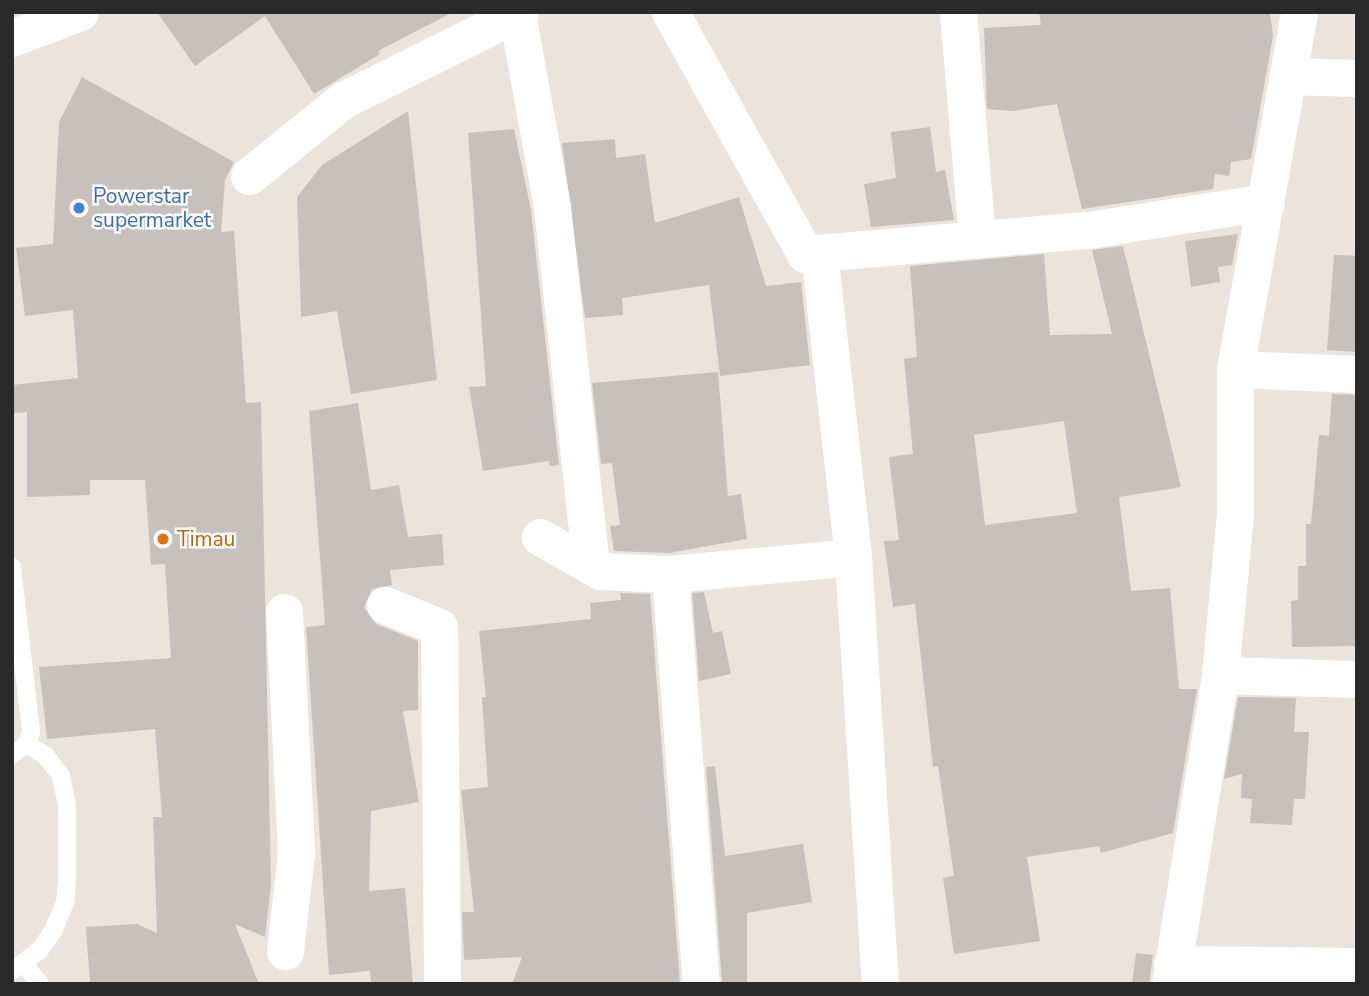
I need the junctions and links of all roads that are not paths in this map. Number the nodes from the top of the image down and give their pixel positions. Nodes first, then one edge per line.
1 (80, 12) edge
2 (670, 12) edge
3 (958, 12) edge
4 (1299, 12) edge
5 (519, 13) edge
6 (12, 38) edge
7 (1288, 76) junction
8 (1357, 78) edge
9 (249, 176) dead end
10 (1266, 202) junction
11 (977, 239) junction
12 (818, 253) junction
13 (1235, 369) junction
14 (1357, 374) edge
15 (540, 537) dead end
16 (853, 557) junction
17 (591, 566) junction
18 (12, 567) edge
19 (670, 574) junction
20 (385, 605) dead end
21 (284, 612) dead end
22 (1220, 675) junction
23 (1357, 678) edge
24 (27, 744) junction
25 (12, 755) edge
26 (285, 951) dead end
27 (1357, 966) edge
28 (19, 968) edge
29 (1171, 974) edge
30 (40, 984) edge
31 (443, 984) edge
32 (701, 984) edge
33 (880, 984) edge

1 - 6 street
2 - 12 street
3 - 11 street
4 - 7 street
5 - 9 street
5 - 17 street
7 - 8 street
7 - 10 street
10 - 11 street
10 - 13 street
11 - 12 street
12 - 16 street
13 - 14 street
13 - 22 street
15 - 17 street
16 - 19 street
16 - 33 street
17 - 19 street
18 - 24 lane
19 - 32 street
20 - 31 street
21 - 26 street
22 - 23 street
22 - 29 street
24 - 25 lane
24 - 28 lane
27 - 29 street
28 - 30 lane

